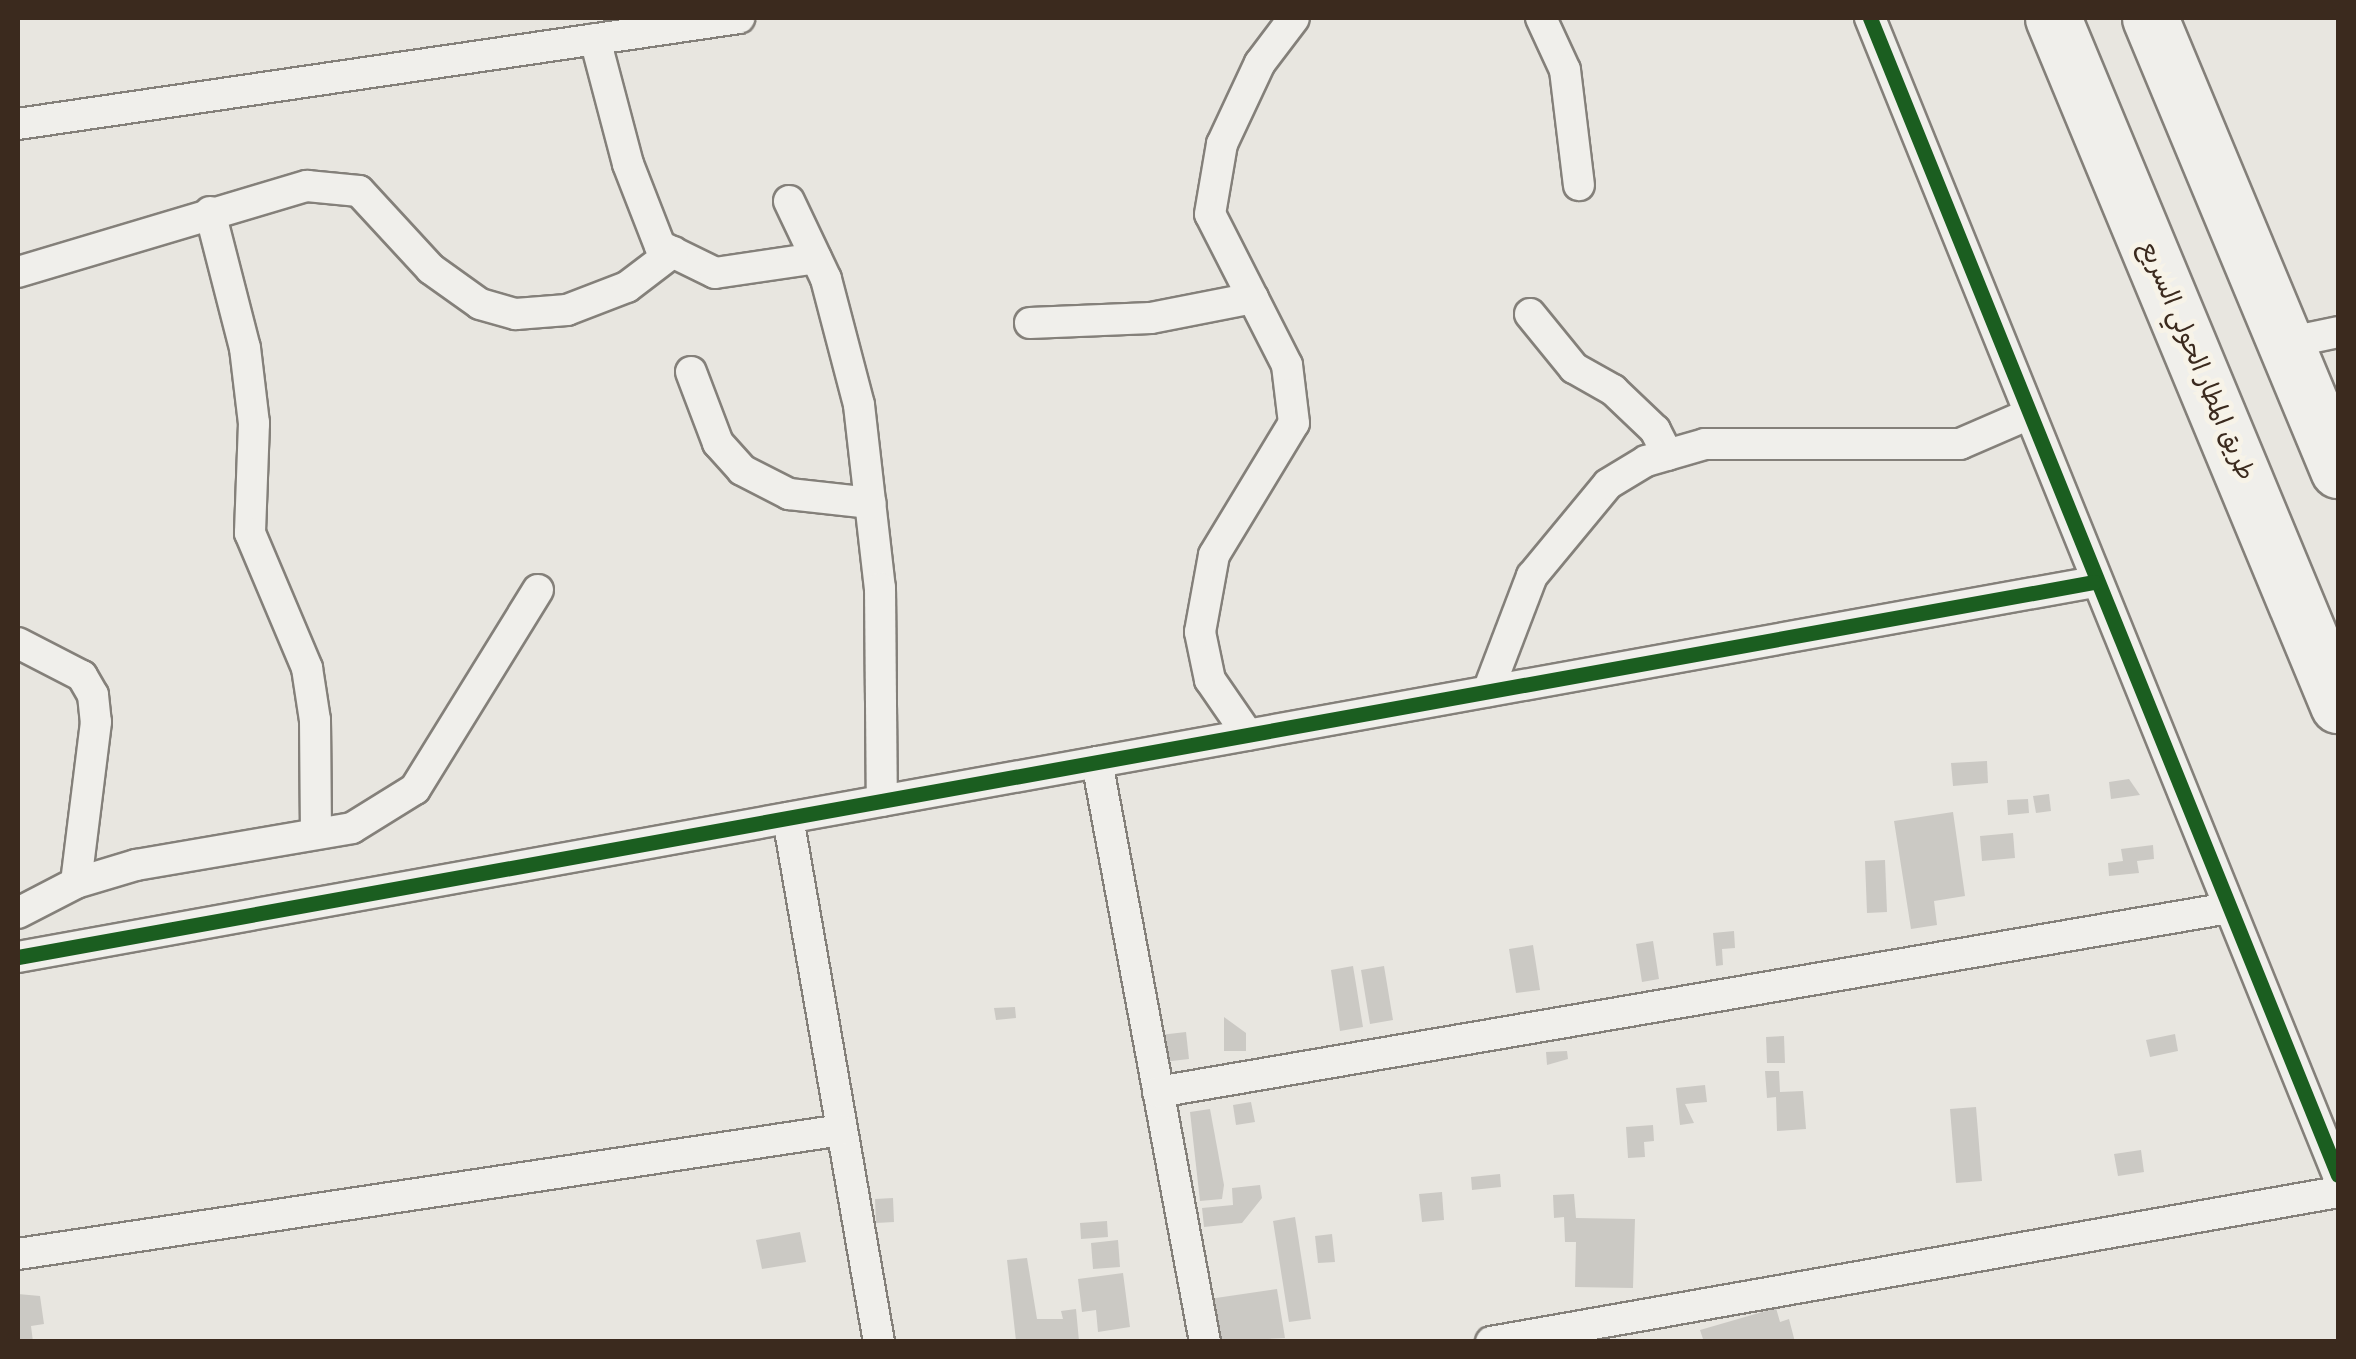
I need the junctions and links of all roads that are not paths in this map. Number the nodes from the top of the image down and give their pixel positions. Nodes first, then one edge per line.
1 (739, 18) edge
2 (1294, 18) edge
3 (1541, 18) edge
4 (1870, 18) edge
5 (2053, 18) edge
6 (2150, 18) edge
7 (594, 39) junction
8 (18, 124) edge
9 (1579, 186) dead end
10 (788, 201) dead end
11 (210, 212) junction
12 (673, 252) junction
13 (816, 258) junction
14 (18, 272) edge
15 (1253, 298) junction
16 (1530, 314) dead end
17 (1030, 323) dead end
18 (2338, 332) edge
19 (2286, 343) junction
20 (691, 372) dead end
21 (2027, 415) junction
22 (1668, 455) junction
23 (2338, 470) edge
24 (871, 503) junction
25 (2094, 582) junction
26 (538, 590) dead end
27 (18, 643) edge
28 (1488, 692) junction
29 (2338, 705) edge
30 (1248, 735) junction
31 (1097, 762) junction
32 (882, 801) junction
33 (788, 818) junction
34 (316, 834) junction
35 (76, 883) junction
36 (2228, 908) junction
37 (18, 914) edge
38 (18, 957) edge
39 (1158, 1092) junction
40 (842, 1130) junction
41 (2338, 1175) edge
42 (2338, 1192) edge
43 (18, 1254) edge
44 (1501, 1341) edge
45 (879, 1342) edge
46 (1204, 1342) edge

1 - 7 street
2 - 15 street
3 - 9 street
4 - 21 street
5 - 29 highway, طريق المطار الحولي السريع
6 - 19 highway
7 - 8 street
7 - 12 street
10 - 13 street
11 - 12 street
11 - 14 street
11 - 34 street
12 - 13 street
13 - 24 street
15 - 17 street
15 - 30 street
16 - 22 street
18 - 19 street
19 - 23 highway
20 - 24 street
21 - 22 street
21 - 25 street
22 - 28 street
24 - 32 street
25 - 28 street
25 - 36 street
26 - 34 street
27 - 35 street
28 - 30 street
30 - 31 street
31 - 32 street
31 - 39 street
32 - 33 street
33 - 38 street
33 - 40 street
34 - 35 street
35 - 37 street
36 - 39 street
36 - 41 street
39 - 46 street
40 - 43 street
40 - 45 street
42 - 44 street

